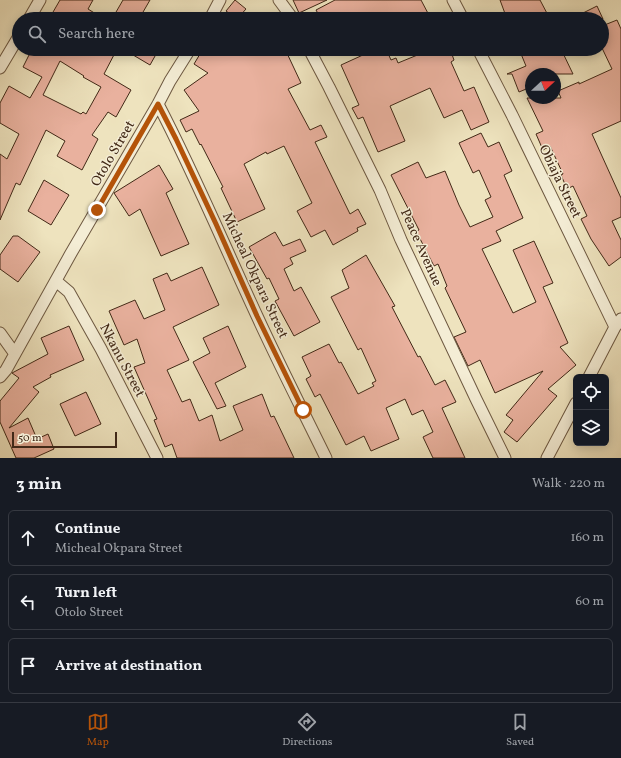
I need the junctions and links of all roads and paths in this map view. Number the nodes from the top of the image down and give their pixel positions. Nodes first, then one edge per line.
1 (40, 0) edge
2 (220, 0) edge
3 (279, 0) edge
4 (453, 0) edge
5 (33, 12) edge
6 (214, 12) edge
7 (288, 12) edge
8 (459, 12) edge
9 (12, 48) edge
10 (186, 56) edge
11 (313, 56) edge
12 (482, 56) edge
13 (0, 68) edge
14 (158, 104) junction
15 (56, 280) junction
16 (618, 323) edge
17 (0, 333) edge
18 (15, 354) junction
19 (591, 374) edge
20 (0, 377) edge
21 (573, 409) edge
22 (157, 458) edge
23 (326, 458) edge
24 (505, 458) edge
25 (547, 458) edge

1 - 5 street
2 - 6 street
3 - 7 street
4 - 8 street
9 - 13 street
10 - 14 street, Otolo Street
11 - 24 street, Peace Avenue
12 - 16 street, Obiaja Street
14 - 15 street, Otolo Street
14 - 23 street, Micheal Okpara Street
15 - 18 street, Otolo Street
15 - 22 street, Nkanu Street
16 - 19 street
17 - 18 street
18 - 20 street, Otolo Street
21 - 25 street

